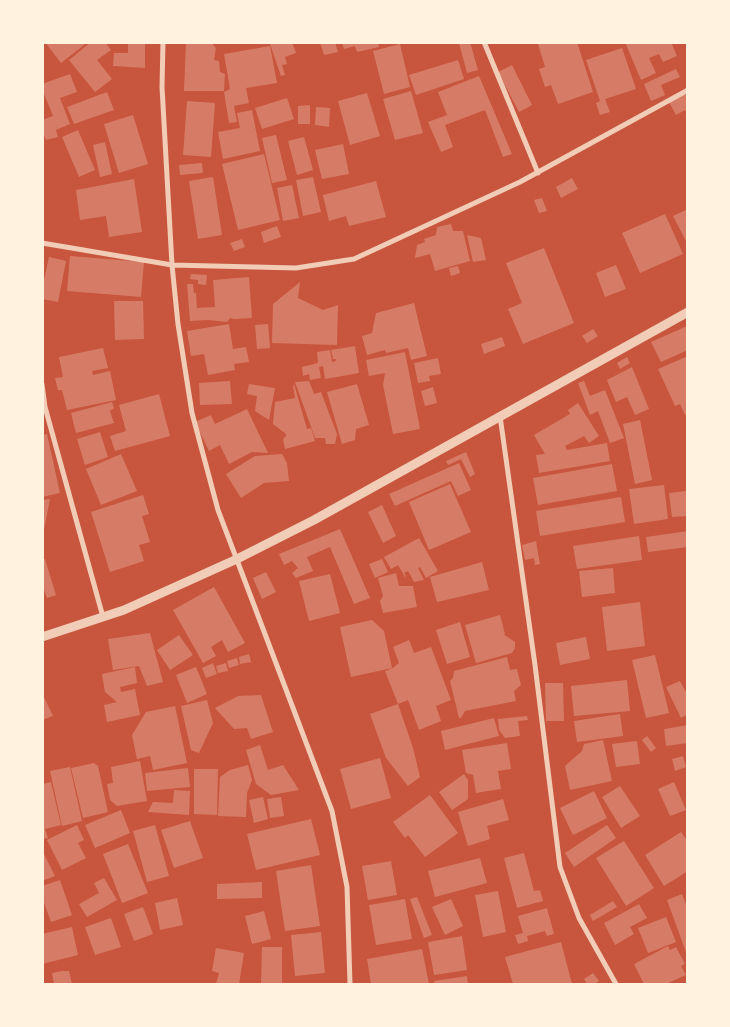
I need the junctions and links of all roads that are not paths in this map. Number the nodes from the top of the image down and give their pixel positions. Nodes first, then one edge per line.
1 (163, 42) edge
2 (484, 42) edge
3 (688, 90) edge
4 (538, 173) junction
5 (42, 243) edge
6 (172, 265) junction
7 (688, 312) edge
8 (42, 384) edge
9 (500, 416) junction
10 (237, 559) junction
11 (104, 616) junction
12 (42, 637) edge
13 (350, 984) edge
14 (616, 984) edge

1 - 6 street
2 - 4 street
3 - 4 street
4 - 6 street
5 - 6 street
6 - 10 street
7 - 9 street
8 - 11 street
9 - 10 street
9 - 14 street
10 - 11 street
10 - 13 street
11 - 12 street

